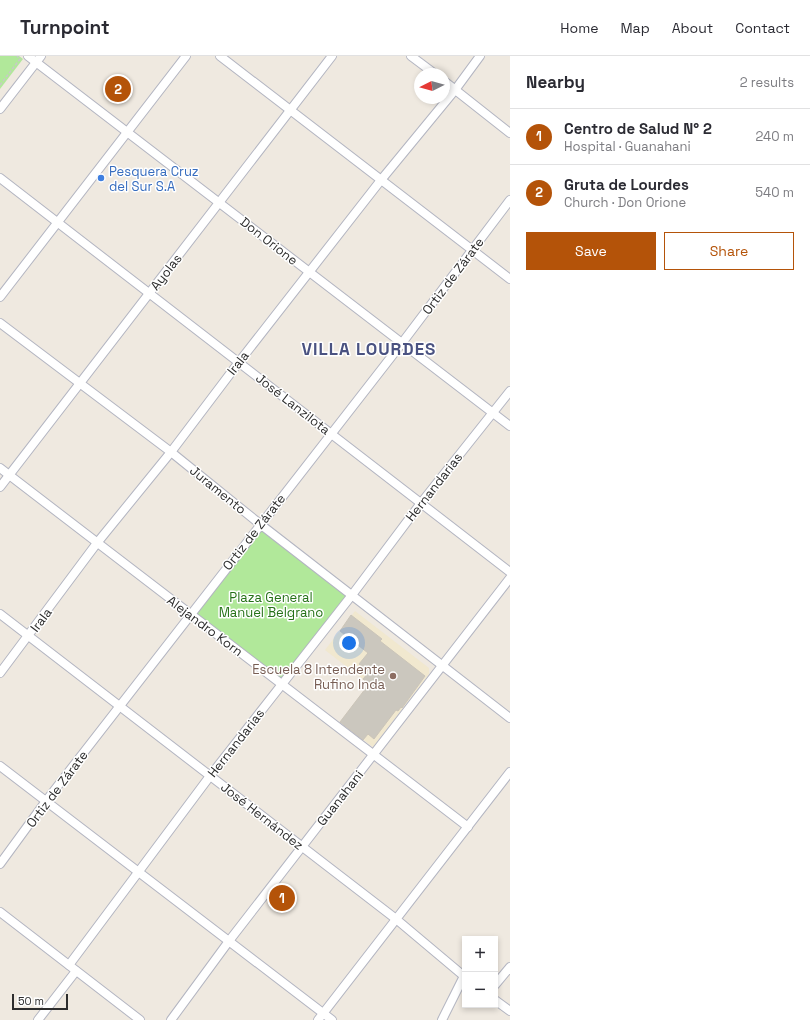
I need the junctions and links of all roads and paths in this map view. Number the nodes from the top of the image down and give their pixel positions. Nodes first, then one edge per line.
1 (17, 56) edge
2 (28, 56) edge
3 (186, 56) edge
4 (220, 56) edge
5 (332, 56) edge
6 (411, 56) edge
7 (480, 56) edge
8 (38, 59) edge
9 (426, 68) edge
10 (0, 85) edge
11 (450, 86) edge
12 (455, 90) junction
13 (0, 109) edge
14 (290, 110) junction
15 (128, 132) junction
16 (510, 132) edge
17 (0, 178) edge
18 (381, 180) junction
19 (510, 200) edge
20 (220, 202) junction
21 (58, 222) junction
22 (472, 250) junction
23 (310, 272) junction
24 (510, 279) edge
25 (149, 294) junction
26 (0, 297) edge
27 (0, 323) edge
28 (402, 343) junction
29 (239, 362) junction
30 (80, 384) junction
31 (510, 391) edge
32 (493, 413) junction
33 (510, 426) edge
34 (330, 433) junction
35 (171, 452) junction
36 (0, 468) edge
37 (9, 475) junction
38 (0, 487) edge
39 (421, 503) junction
40 (260, 524) junction
41 (98, 543) junction
42 (510, 572) edge
43 (510, 578) edge
44 (352, 595) junction
45 (0, 614) edge
46 (190, 614) junction
47 (28, 636) junction
48 (442, 666) junction
49 (0, 673) edge
50 (281, 684) junction
51 (120, 706) junction
52 (510, 718) edge
53 (374, 755) junction
54 (0, 766) edge
55 (510, 772) edge
56 (210, 776) junction
57 (46, 801) junction
58 (468, 827) junction
59 (302, 847) junction
60 (0, 864) edge
61 (138, 872) junction
62 (0, 912) edge
63 (396, 919) junction
64 (229, 941) junction
65 (69, 965) junction
66 (510, 967) edge
67 (76, 971) junction
68 (462, 974) edge
69 (462, 982) edge
70 (498, 982) edge
71 (498, 1002) edge
72 (510, 1011) edge
73 (321, 1017) edge
74 (38, 1020) edge
75 (140, 1020) edge
76 (172, 1020) edge
77 (332, 1020) edge
78 (442, 1020) edge

1 - 10 path
2 - 8 street, Don Orione
3 - 15 street
4 - 14 street
5 - 14 street, Ayolas
6 - 9 street
7 - 12 street, Irala
8 - 13 street
8 - 15 street, Don Orione
11 - 12 street
12 - 16 street
12 - 18 street, Irala
14 - 18 street
14 - 20 street, Ayolas
15 - 20 street, Don Orione
15 - 21 street
17 - 21 street, José Lanzilota
18 - 22 street
18 - 23 street, Irala
19 - 22 street, Ortiz de Zárate
20 - 23 street, Don Orione
20 - 25 street, Ayolas
21 - 25 street, José Lanzilota
21 - 26 street
22 - 24 street
22 - 28 street, Ortiz de Zárate
23 - 28 street, Don Orione
23 - 29 street, Irala
25 - 29 street, José Lanzilota
25 - 30 street, Ayolas
27 - 30 street, Juramento
28 - 32 street, Don Orione
28 - 34 street, Ortiz de Zárate
29 - 34 street, José Lanzilota
29 - 35 street, Irala
30 - 35 street, Juramento
30 - 37 street, Ayolas
31 - 32 street, Hernandarias
32 - 33 street, Don Orione
32 - 39 street, Hernandarias
34 - 39 street, José Lanzilota
34 - 40 street, Ortiz de Zárate
35 - 40 street, Juramento
35 - 41 street, Irala
36 - 37 street, Alejandro Korn
37 - 38 street, Ayolas
37 - 41 street, Alejandro Korn
39 - 42 street, José Lanzilota
39 - 44 street, Hernandarias
40 - 44 street, Juramento
40 - 46 street, Ortiz de Zárate
41 - 46 street, Alejandro Korn
41 - 47 street, Irala
43 - 48 street, Guanahani
44 - 48 street, Juramento
44 - 50 street, Hernandarias
45 - 47 street, José Hernández
46 - 50 street, Alejandro Korn
46 - 51 street, Ortiz de Zárate
47 - 49 street, Irala
47 - 51 street, José Hernández
48 - 52 street, Juramento
48 - 53 street, Guanahani
50 - 53 street, Alejandro Korn
50 - 56 street, Hernandarias
51 - 56 street, José Hernández
51 - 57 street, Ortiz de Zárate
53 - 58 street, Alejandro Korn
53 - 59 street, Guanahani
54 - 57 street
55 - 58 street
56 - 59 street, José Hernández
56 - 61 street, Hernandarias
57 - 60 street, Ortiz de Zárate
57 - 61 street
58 - 63 street
59 - 63 street, José Hernández
59 - 64 street, Guanahani
61 - 64 street
61 - 65 street, Hernandarias
62 - 65 street
63 - 68 street, José Hernández
63 - 73 street
64 - 73 street
64 - 76 street, Guanahani
65 - 67 street
66 - 70 street
67 - 74 street
67 - 75 street
69 - 78 street
71 - 72 street
73 - 77 street

